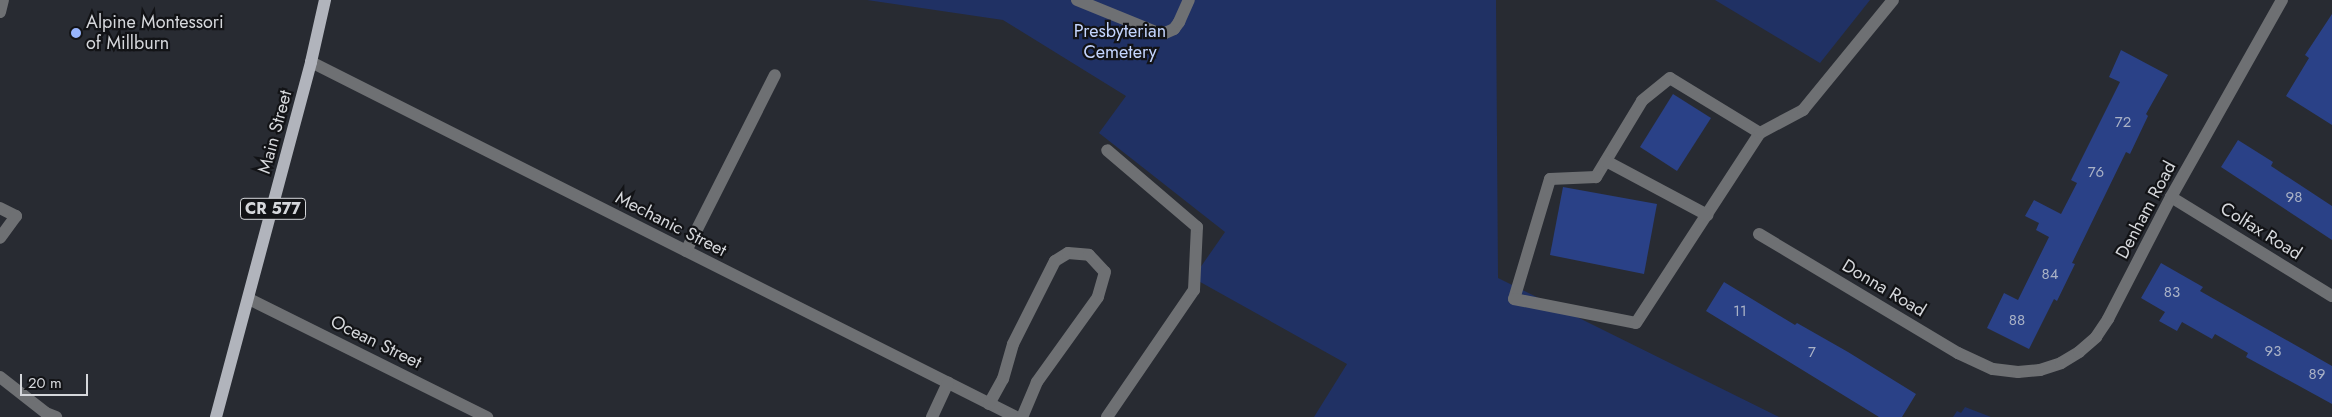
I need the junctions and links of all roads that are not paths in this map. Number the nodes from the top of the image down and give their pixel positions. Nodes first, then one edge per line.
1 (4, 0) edge
2 (325, 0) edge
3 (1077, 0) edge
4 (1189, 0) edge
5 (1893, 0) edge
6 (2282, 0) edge
7 (0, 12) edge
8 (311, 62) junction
9 (775, 75) dead end
10 (1760, 133) junction
11 (1107, 150) dead end
12 (1606, 161) junction
13 (2171, 197) junction
14 (0, 208) edge
15 (1707, 215) junction
16 (1759, 234) dead end
17 (0, 238) edge
18 (686, 251) junction
19 (2332, 296) edge
20 (249, 299) junction
21 (1993, 369) joint
22 (0, 378) edge
23 (948, 383) junction
24 (989, 404) junction
25 (56, 417) edge
26 (216, 417) edge
27 (487, 417) edge
28 (932, 417) edge
29 (1016, 417) edge
30 (1022, 417) edge
31 (1107, 417) edge

1 - 7 street
2 - 8 main road, Main Street / CR 577
3 - 4 street
5 - 10 street
6 - 13 street, Denham Road
8 - 18 street, Mechanic Street
8 - 20 main road, Main Street / CR 577
9 - 18 street
10 - 12 street
10 - 15 street
11 - 31 street
12 - 15 street
12 - 15 street
13 - 19 street, Colfax Road
13 - 21 street, Denham Road
14 - 17 street
16 - 21 street, Donna Road
18 - 23 street, Mechanic Street
20 - 26 main road, Main Street / CR 577
20 - 27 street, Ocean Street
22 - 25 street
23 - 24 street, Mechanic Street
23 - 28 street
24 - 29 street, Mechanic Street
24 - 30 street

